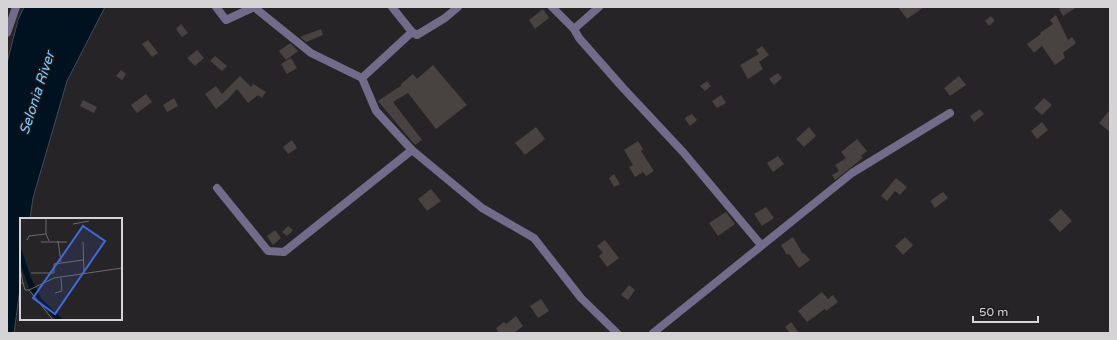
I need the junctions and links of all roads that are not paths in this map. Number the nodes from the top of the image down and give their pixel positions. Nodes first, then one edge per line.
1 (16, 7) edge
2 (216, 7) edge
3 (392, 7) edge
4 (458, 7) edge
5 (552, 7) edge
6 (599, 7) edge
7 (574, 29) junction
8 (412, 32) junction
9 (7, 33) edge
10 (362, 78) junction
11 (950, 113) dead end
12 (412, 150) junction
13 (217, 188) dead end
14 (761, 246) junction
15 (618, 333) edge
16 (653, 333) edge

1 - 9 street
2 - 10 street
3 - 8 street
4 - 8 street
5 - 7 street
6 - 7 street
7 - 14 street
8 - 10 street
10 - 12 street
11 - 14 street
12 - 13 street
12 - 15 street
14 - 16 street

